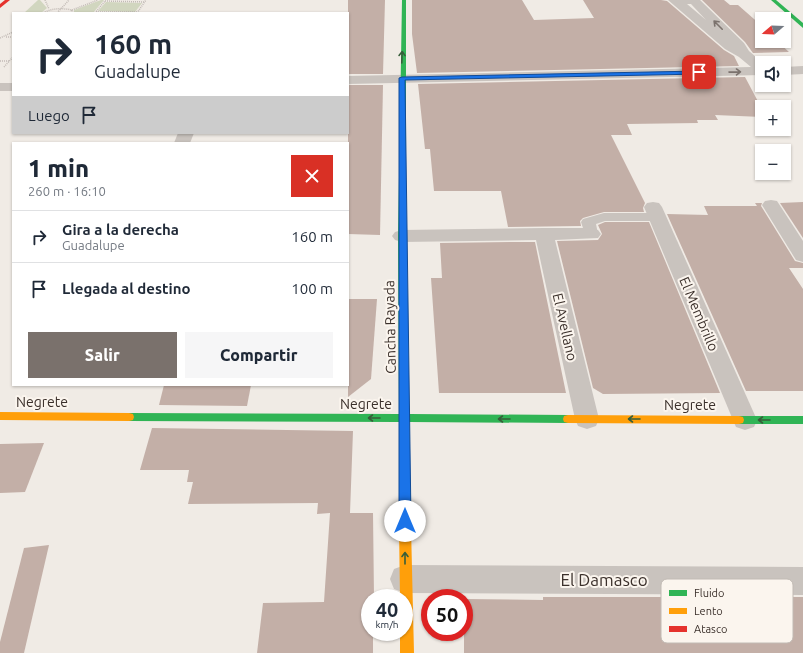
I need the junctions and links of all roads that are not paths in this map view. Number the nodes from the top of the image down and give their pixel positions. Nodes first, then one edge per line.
1 (8, 0) edge
2 (404, 0) edge
3 (773, 0) edge
4 (0, 7) edge
5 (803, 26) edge
6 (744, 54) junction
7 (755, 64) edge
8 (755, 70) edge
9 (791, 70) edge
10 (803, 70) edge
11 (402, 78) junction
12 (349, 80) edge
13 (0, 87) edge
14 (12, 87) edge
15 (771, 205) dead end
16 (655, 212) joint
17 (544, 234) junction
18 (591, 234) joint
19 (402, 236) junction
20 (803, 256) edge
21 (0, 416) edge
22 (405, 418) junction
23 (587, 419) junction
24 (745, 420) junction
25 (803, 420) edge
26 (405, 579) junction
27 (661, 580) edge
28 (793, 581) edge
29 (803, 581) edge
30 (407, 653) edge

1 - 4 main road
11 -> 2 main road, Cancha Rayada
3 - 5 main road
6 -> 6 street
6 - 7 street
11 -> 8 street
9 - 10 street
11 - 12 street
11 - 19 main road, Cancha Rayada
13 - 14 street
15 - 20 street
16 - 18 lane
16 - 24 street, El Membrillo
17 - 18 street
17 - 19 street
17 - 23 street, El Avellano
19 - 22 main road, Cancha Rayada
22 -> 21 main road, Negrete
23 -> 22 main road, Negrete
26 -> 22 main road, Cancha Rayada
24 -> 23 main road, Negrete
25 -> 24 main road, Negrete
26 - 27 street, El Damasco
26 - 30 main road, Cancha Rayada
28 - 29 street, El Damasco

